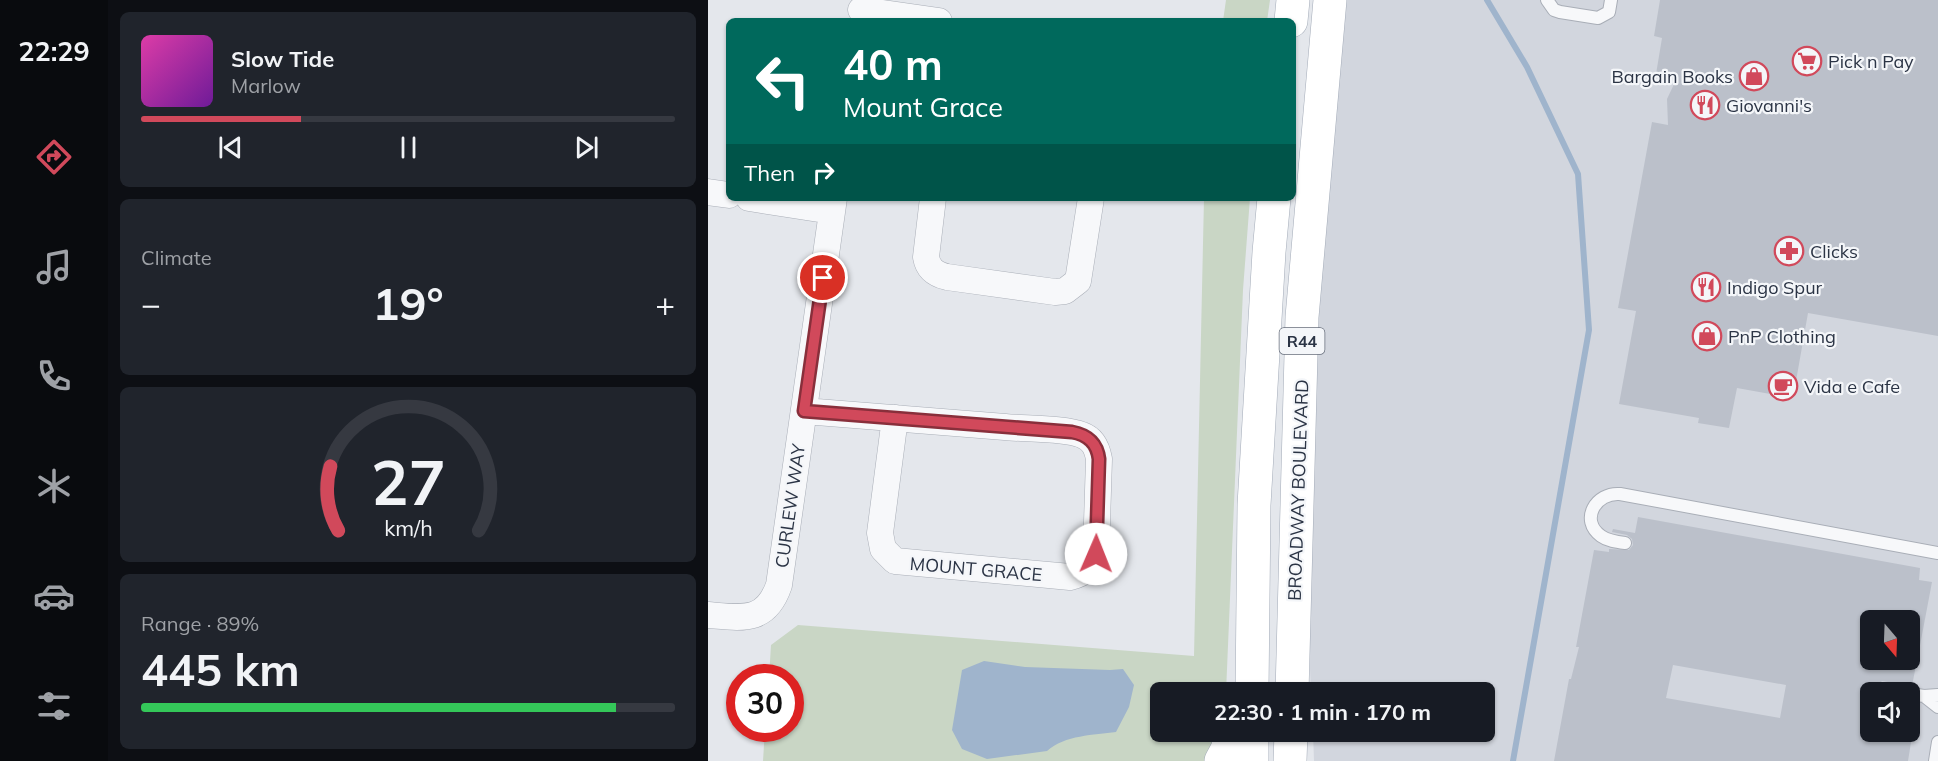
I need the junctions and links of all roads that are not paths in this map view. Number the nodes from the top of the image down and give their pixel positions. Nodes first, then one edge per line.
1 (1293, 0) edge
2 (1330, 0) edge
3 (1546, 0) edge
4 (1611, 0) edge
5 (861, 10) edge
6 (918, 18) edge
7 (1291, 18) edge
8 (708, 192) edge
9 (726, 195) edge
10 (791, 201) edge
11 (933, 201) edge
12 (1090, 201) edge
13 (1274, 201) edge
14 (833, 204) edge
15 (804, 411) junction
16 (895, 418) junction
17 (1299, 495) junction
18 (1254, 505) junction
19 (1625, 543) dead end
20 (1938, 553) edge
21 (708, 615) edge
22 (1236, 682) edge
23 (1252, 682) edge
24 (1292, 682) edge
25 (1311, 682) edge
26 (1920, 695) edge
27 (1938, 695) edge
28 (1924, 696) junction
29 (1938, 707) edge
30 (1229, 742) edge
31 (1252, 742) edge
32 (1291, 742) edge
33 (1312, 742) edge
34 (1938, 742) edge
35 (1221, 761) edge
36 (1252, 761) edge
37 (1290, 761) edge
38 (1313, 761) edge
39 (1935, 761) edge

1 - 7 main road
2 - 17 main road, BROADWAY BOULEVARD / R44
3 - 4 lane
5 - 6 street
8 - 9 street
10 - 14 street
11 - 12 street
13 - 18 main road, R44
14 - 15 street, CURLEW WAY
15 - 16 street, MOUNT GRACE
15 - 21 street, CURLEW WAY
16 - 16 street, MOUNT GRACE
17 - 24 main road, BROADWAY BOULEVARD / R44
17 - 25 main road
18 - 22 main road
18 - 23 main road, R44
19 - 20 lane
26 - 28 lane
27 - 28 lane
28 - 29 lane
30 - 35 main road
31 - 36 main road
32 - 37 main road
33 - 38 main road
34 - 39 lane

